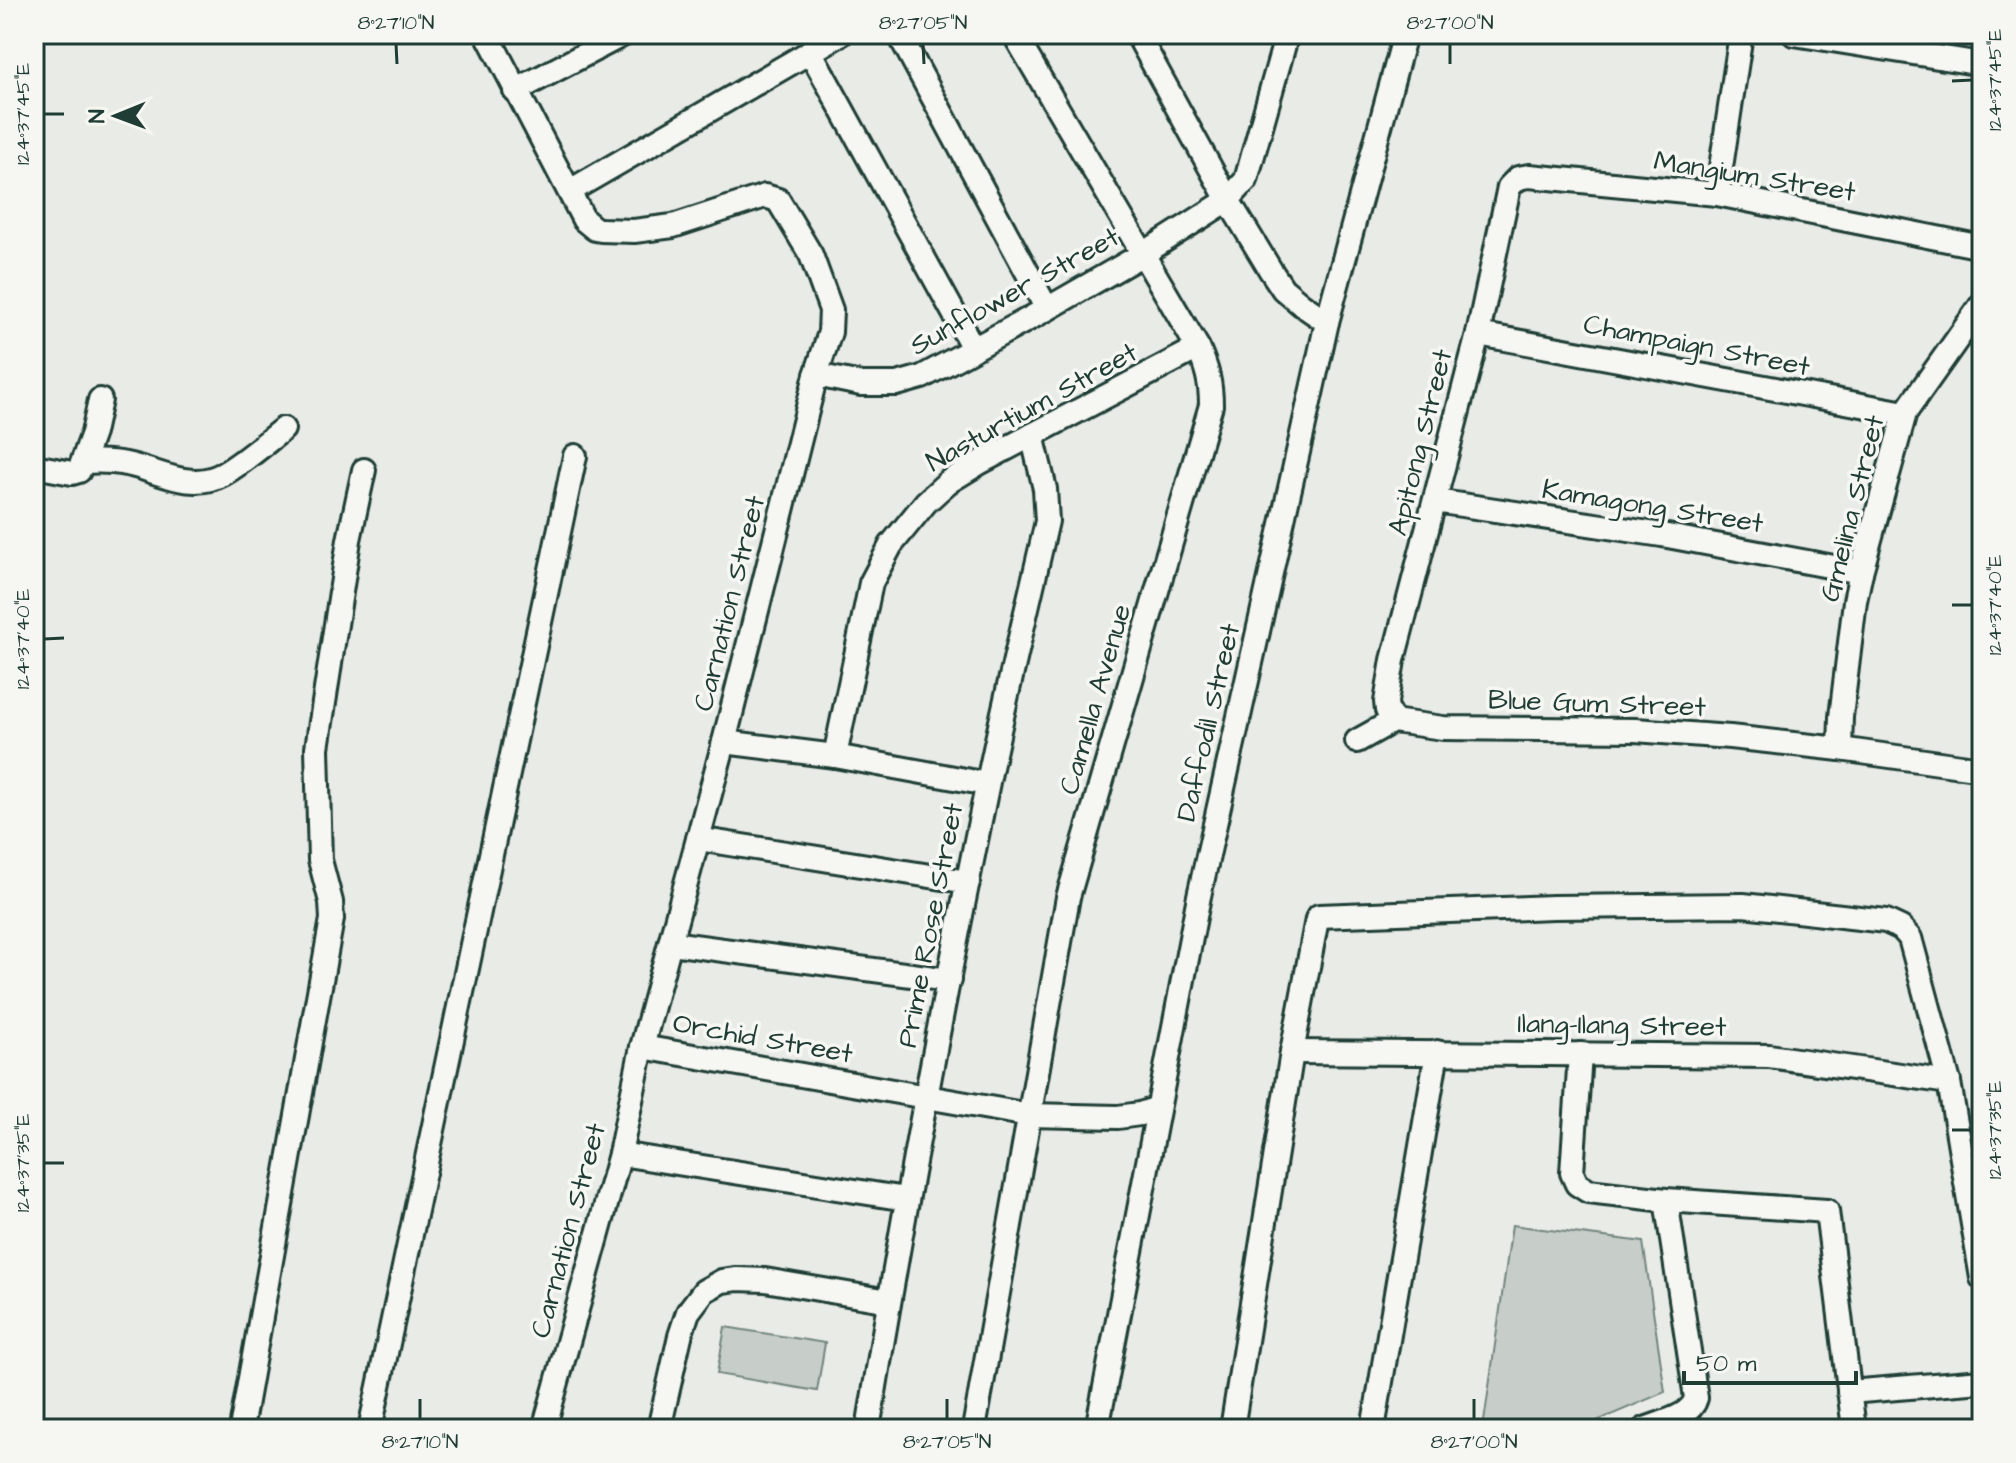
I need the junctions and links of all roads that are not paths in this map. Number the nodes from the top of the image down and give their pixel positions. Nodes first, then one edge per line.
1 (487, 34) edge
2 (624, 34) edge
3 (841, 34) edge
4 (899, 34) edge
5 (1014, 34) edge
6 (1137, 34) edge
7 (1287, 34) edge
8 (1405, 34) edge
9 (1741, 34) edge
10 (1794, 34) edge
11 (1852, 38) edge
12 (1898, 42) edge
13 (810, 51) junction
14 (1982, 64) edge
15 (515, 91) junction
16 (1518, 178) joint
17 (570, 191) junction
18 (1717, 194) junction
19 (1228, 200) junction
20 (1982, 247) edge
21 (1143, 254) junction
22 (1982, 304) edge
23 (1047, 309) junction
24 (1327, 322) junction
25 (1478, 334) junction
26 (973, 348) junction
27 (1198, 348) junction
28 (816, 375) junction
29 (100, 400) dead end
30 (1905, 413) junction
31 (283, 429) dead end
32 (1032, 435) junction
33 (575, 456) dead end
34 (83, 462) junction
35 (34, 466) edge
36 (364, 470) dead end
37 (1435, 501) junction
38 (1861, 572) junction
39 (1393, 721) junction
40 (1357, 741) dead end
41 (724, 742) junction
42 (1840, 749) junction
43 (835, 756) junction
44 (1982, 769) edge
45 (987, 784) junction
46 (698, 839) junction
47 (968, 882) junction
48 (671, 943) junction
49 (949, 980) junction
50 (642, 1047) junction
51 (1292, 1052) junction
52 (1437, 1052) junction
53 (1580, 1054) junction
54 (1949, 1082) junction
55 (926, 1096) junction
56 (1158, 1108) junction
57 (1029, 1115) junction
58 (620, 1154) junction
59 (906, 1199) junction
60 (1666, 1200) junction
61 (1982, 1278) edge
62 (889, 1301) junction
63 (1982, 1381) edge
64 (1849, 1392) junction
65 (241, 1429) edge
66 (370, 1429) edge
67 (544, 1429) edge
68 (659, 1429) edge
69 (868, 1429) edge
70 (974, 1429) edge
71 (1097, 1429) edge
72 (1232, 1429) edge
73 (1373, 1429) edge
74 (1645, 1429) edge
75 (1854, 1429) edge

1 - 15 street, Carnation Street
2 - 15 street
3 - 13 street
4 - 23 street
5 - 21 street, Camella Avenue
6 - 19 street
7 - 19 street
8 - 24 street, Daffodil Street
9 - 18 street
10 - 11 street
11 - 12 street
12 - 14 street
13 - 17 street
13 - 26 street
15 - 17 street, Carnation Street
16 - 18 street, Mangium Street
16 - 25 street, Apitong Street
17 - 28 street, Carnation Street
18 - 20 street, Mangium Street
19 - 21 street, Sunflower Street
19 - 24 street
21 - 23 street, Sunflower Street
21 - 27 street, Camella Avenue
22 - 30 street, Gmelina Street
23 - 26 street, Sunflower Street
24 - 56 street, Daffodil Street
25 - 30 street, Champaign Street
25 - 37 street, Apitong Street
26 - 28 street, Sunflower Street
27 - 32 street, Nasturtium Street
27 - 57 street, Camella Avenue
28 - 41 street, Carnation Street
29 - 34 street
30 - 38 street, Gmelina Street
31 - 34 street
32 - 43 street, Nasturtium Street
32 - 45 street, Prime Rose Street
33 - 66 street
34 - 35 street
36 - 65 street
37 - 38 street, Kamagong Street
37 - 39 street, Apitong Street
38 - 42 street, Gmelina Street
39 - 40 street
39 - 42 street, Blue Gum Street
41 - 43 street
41 - 46 street, Carnation Street
42 - 44 street, Blue Gum Street
43 - 45 street
45 - 47 street, Prime Rose Street
46 - 47 street
46 - 48 street, Carnation Street
47 - 49 street, Prime Rose Street
48 - 49 street
48 - 50 street, Carnation Street
49 - 55 street, Prime Rose Street
50 - 55 street, Orchid Street
50 - 58 street, Carnation Street
51 - 52 street, Ilang-Ilang Street
51 - 54 street
51 - 72 street
52 - 53 street, Ilang-Ilang Street
52 - 73 street
53 - 54 street, Ilang-Ilang Street
53 - 60 street
54 - 61 street
55 - 57 street, Orchid Street
55 - 59 street, Prime Rose Street
56 - 57 street, Orchid Street
56 - 71 street, Daffodil Street
57 - 70 street, Camella Avenue
58 - 59 street
58 - 67 street, Carnation Street
59 - 62 street, Prime Rose Street
60 - 64 street
60 - 74 street
62 - 68 street
62 - 69 street, Prime Rose Street
63 - 64 street
64 - 75 street

